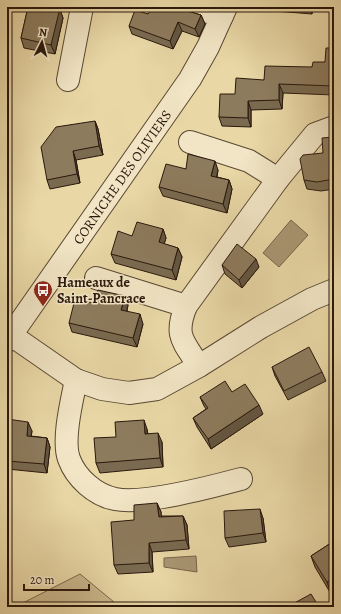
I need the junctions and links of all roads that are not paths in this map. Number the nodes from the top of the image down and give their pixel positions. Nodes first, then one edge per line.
1 (82, 7) edge
2 (191, 7) edge
3 (224, 12) edge
4 (68, 80) dead end
5 (334, 128) edge
6 (190, 142) dead end
7 (278, 178) junction
8 (96, 278) dead end
9 (334, 290) edge
10 (186, 306) junction
11 (9, 338) edge
12 (199, 366) junction
13 (76, 380) junction
14 (241, 479) dead end

1 - 4 street
2 - 3 street
3 - 11 street, CORNICHE DES OLIVIERS
5 - 7 street
6 - 7 street
7 - 10 street
8 - 10 street
9 - 12 street
10 - 12 street
11 - 13 street
12 - 13 street
13 - 14 street

